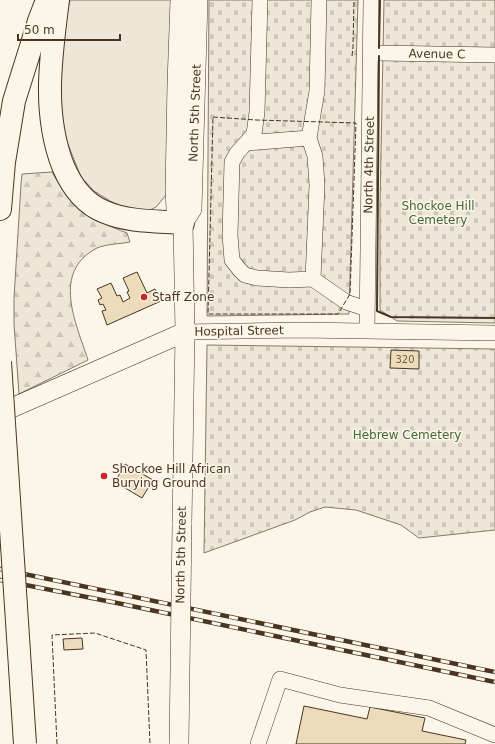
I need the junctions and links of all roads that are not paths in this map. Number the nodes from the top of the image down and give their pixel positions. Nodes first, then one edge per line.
1 (47, 0) edge
2 (58, 0) edge
3 (180, 0) edge
4 (198, 0) edge
5 (260, 0) edge
6 (319, 0) edge
7 (371, 0) edge
8 (379, 53) dead end
9 (495, 55) edge
10 (309, 138) junction
11 (246, 142) junction
12 (0, 209) edge
13 (183, 223) junction
14 (313, 279) junction
15 (367, 309) junction
16 (367, 331) junction
17 (185, 332) junction
18 (495, 333) edge
19 (0, 362) edge
20 (0, 413) edge
21 (495, 735) edge
22 (26, 744) edge
23 (179, 744) edge
24 (258, 744) edge

1 - 12 highway
2 - 13 highway
3 - 13 main road, North 5th Street
4 - 13 main road, North 5th Street
5 - 11 street
6 - 10 street
7 - 15 street, North 4th Street
8 - 9 street, Avenue C
10 - 11 street
10 - 14 street
11 - 14 street
13 - 17 main road, North 5th Street
14 - 15 street
15 - 16 street, North 4th Street
16 - 17 street, Hospital Street
16 - 18 street, Hospital Street
17 - 20 main road, Hospital Street
17 - 23 main road, North 5th Street, bridge
19 - 22 highway, bridge
21 - 24 street

